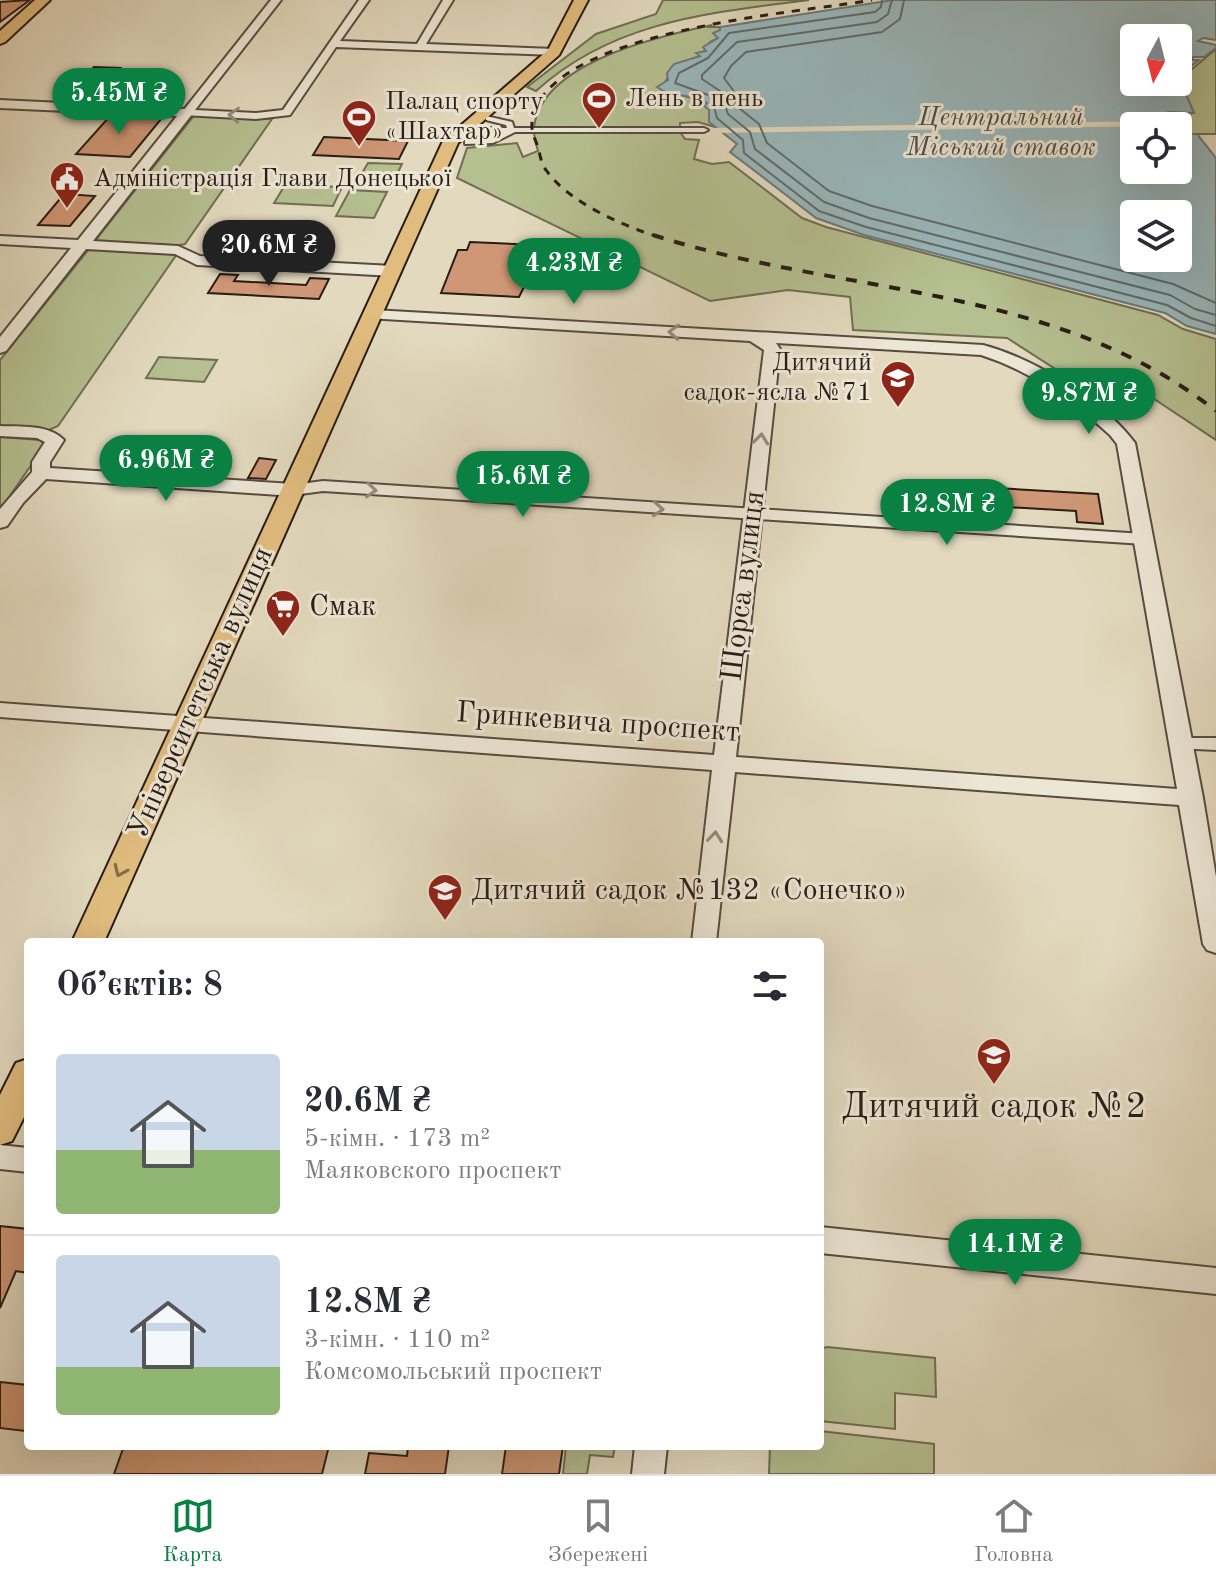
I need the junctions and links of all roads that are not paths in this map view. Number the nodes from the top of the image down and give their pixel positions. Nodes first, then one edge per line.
1 (43, 0) edge
2 (276, 0) edge
3 (364, 0) edge
4 (448, 0) edge
5 (581, 0) edge
6 (0, 39) edge
7 (334, 44) junction
8 (420, 47) junction
9 (554, 52) junction
10 (0, 104) edge
11 (187, 113) junction
12 (489, 118) tunnel mouth
13 (483, 130) tunnel mouth
14 (704, 130) dead end
15 (512, 131) junction
16 (468, 142) dead end
17 (0, 240) edge
18 (82, 245) junction
19 (393, 271) junction
20 (373, 315) junction
21 (781, 344) junction
22 (0, 348) edge
23 (0, 431) edge
24 (41, 473) junction
25 (293, 490) junction
26 (753, 515) junction
27 (0, 522) edge
28 (1144, 539) junction
29 (0, 710) edge
30 (187, 723) junction
31 (1182, 744) junction
32 (1216, 744) edge
33 (723, 762) junction
34 (1192, 798) junction
35 (90, 938) edge
36 (704, 938) edge
37 (1216, 944) edge
38 (24, 1080) edge
39 (0, 1131) edge
40 (0, 1157) edge
41 (24, 1160) edge
42 (824, 1240) edge
43 (1216, 1281) edge
44 (651, 1450) edge
45 (648, 1474) edge

1 - 6 main road
2 - 11 street
3 - 7 street
4 - 8 street
5 - 9 main road, Університетська вулиця
7 - 8 street
7 -> 11 street
8 - 9 street
9 - 19 main road, Університетська вулиця
10 - 11 street
11 - 18 street
12 - 15 street
13 - 15 street
14 - 15 street
15 - 16 street
17 - 18 street
18 - 19 street
18 - 22 street
19 - 20 main road, Університетська вулиця
21 -> 20 street
20 - 25 main road, Університетська вулиця
26 -> 21 street, Щорса вулиця
21 - 28 street
23 - 24 street
24 - 25 street
24 - 27 street
25 -> 26 street
25 - 30 main road, Університетська вулиця
26 - 28 street
26 - 33 street, Щорса вулиця
28 - 31 street
29 - 30 street, Гринкевича проспект
30 - 33 street, Гринкевича проспект
30 -> 35 main road, Університетська вулиця
31 - 32 street
31 - 34 street
33 - 34 street, Гринкевича проспект
36 -> 33 street, Щорса вулиця
34 - 37 street
38 - 39 main road
40 - 41 street
42 - 43 street
44 - 45 street

